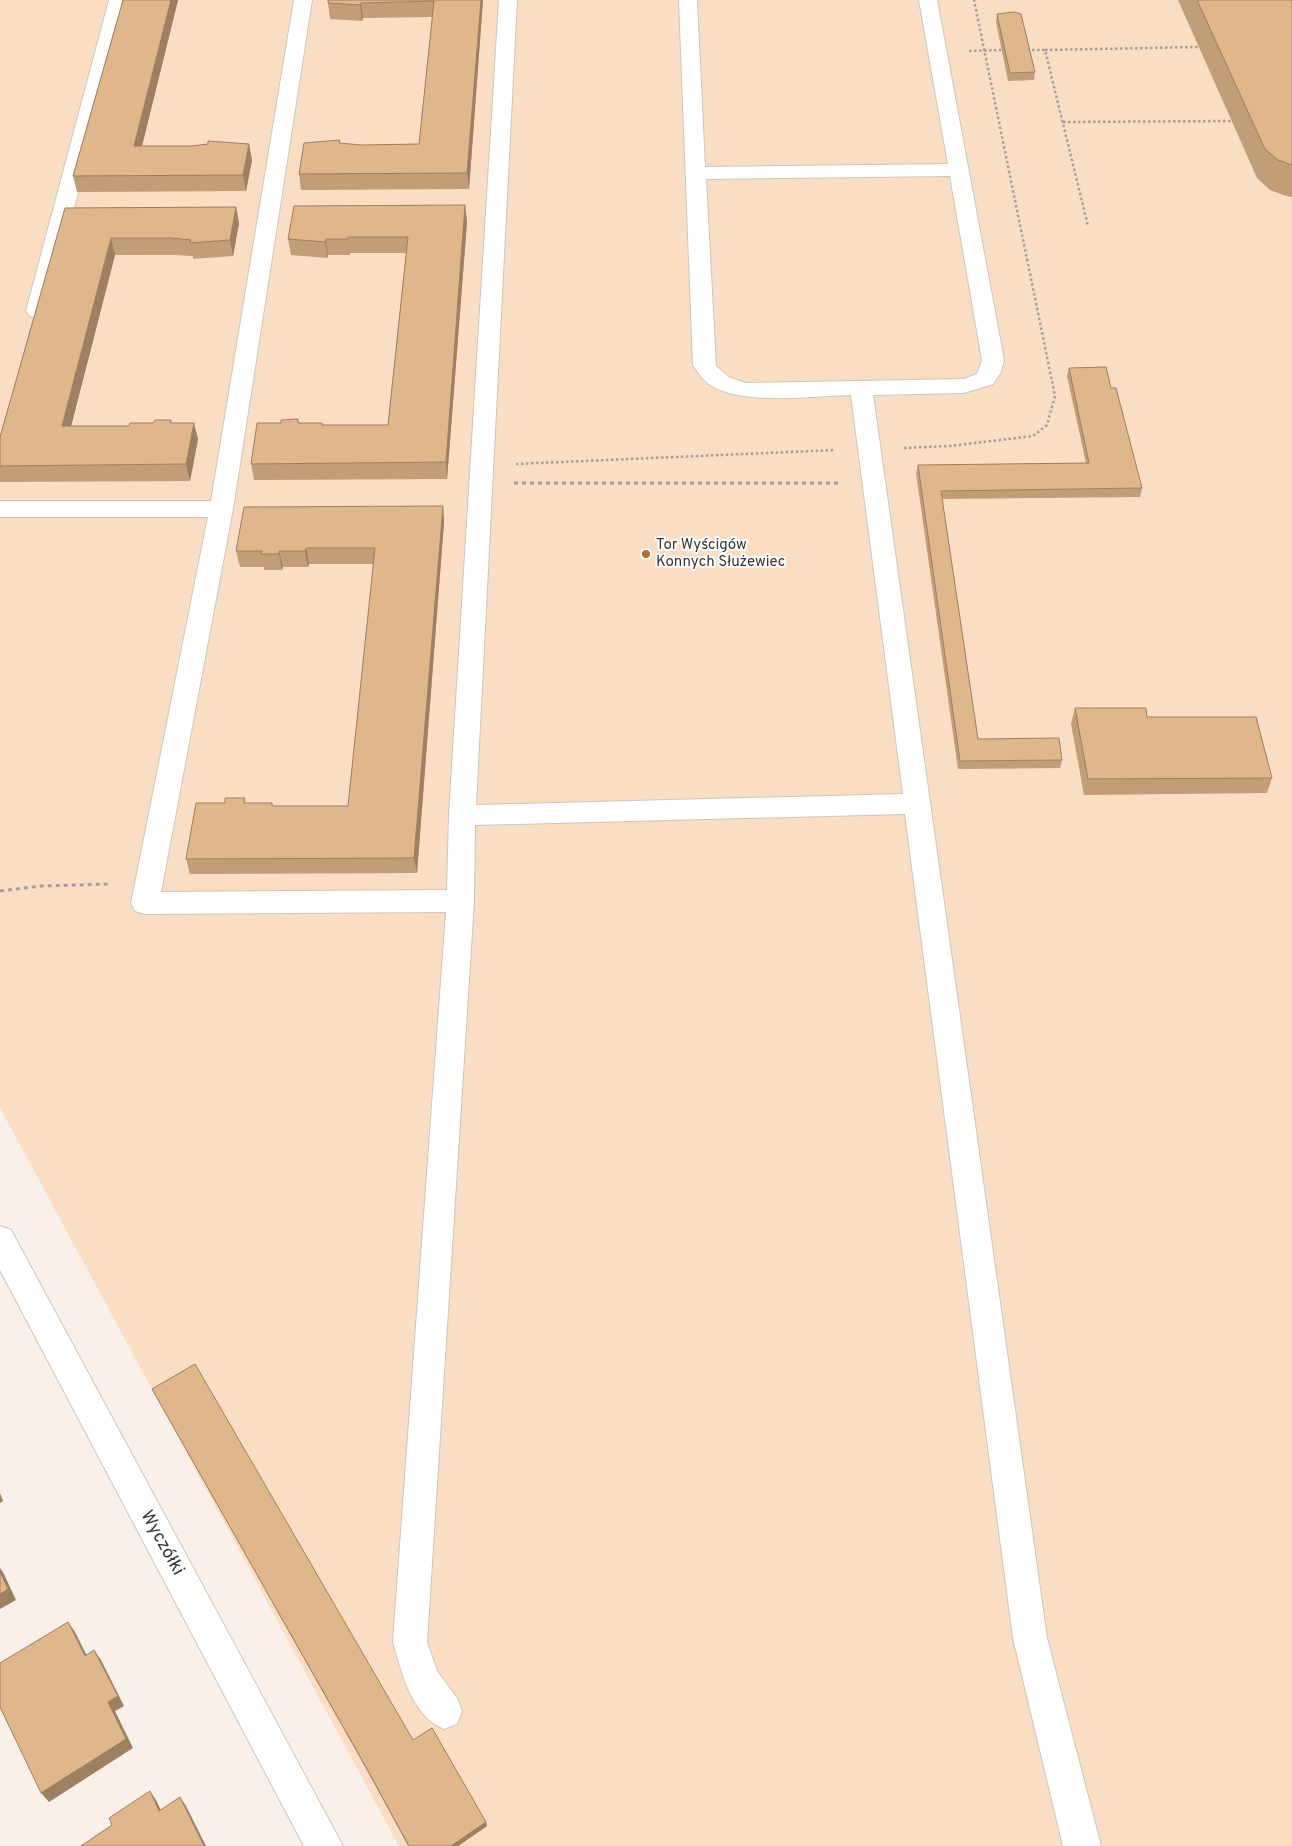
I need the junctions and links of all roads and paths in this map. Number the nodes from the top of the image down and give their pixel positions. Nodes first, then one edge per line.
1 (118, 0) edge
2 (304, 0) edge
3 (508, 0) edge
4 (688, 0) edge
5 (928, 0) edge
6 (1198, 47) dead end
7 (1027, 50) edge
8 (1045, 50) junction
9 (1231, 121) dead end
10 (1063, 122) junction
11 (958, 170) junction
12 (694, 173) junction
13 (1088, 226) dead end
14 (33, 327) edge
15 (862, 388) junction
16 (838, 450) dead end
17 (482, 474) junction
18 (840, 483) dead end
19 (0, 509) edge
20 (221, 509) junction
21 (917, 804) junction
22 (462, 815) junction
23 (149, 883) junction
24 (0, 892) edge
25 (460, 901) junction
26 (0, 1240) edge
27 (444, 1711) dead end
28 (324, 1846) edge
29 (1082, 1846) edge

1 - 14 street
2 - 20 street
3 - 17 street
4 - 12 street
5 - 11 street
6 - 8 path
7 - 8 path
8 - 10 path
9 - 10 path
10 - 13 path
11 - 12 street
11 - 15 street
12 - 15 street
15 - 21 street
16 - 17 path
17 - 18 path
17 - 22 street
19 - 20 street
20 - 23 street
21 - 22 street
21 - 29 street
22 - 25 street
23 - 24 path
23 - 25 street
25 - 27 street
26 - 28 street, Wyczółki

